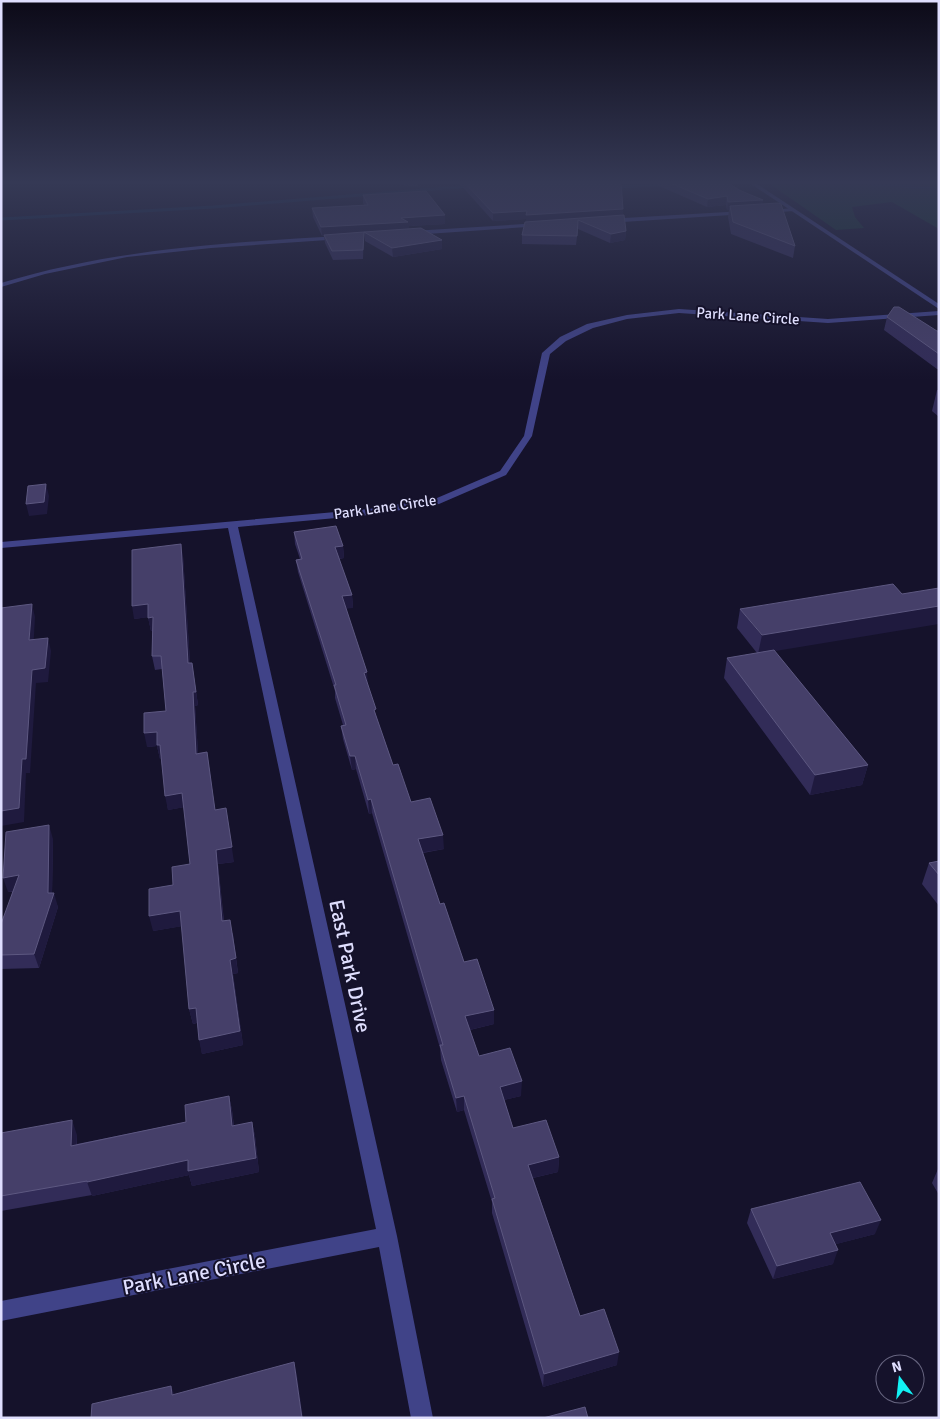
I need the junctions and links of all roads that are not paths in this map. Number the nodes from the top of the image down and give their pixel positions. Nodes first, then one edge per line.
1 (189, 248) edge
2 (850, 248) edge
3 (1, 285) edge
4 (939, 307) edge
5 (939, 313) edge
6 (232, 524) junction
7 (1, 546) edge
8 (387, 1236) junction
9 (1, 1311) edge
10 (422, 1418) edge

1 - 3 street
2 - 4 street
5 - 6 street, Park Lane Circle
6 - 7 street, Park Lane Circle
6 - 8 street, East Park Drive
8 - 9 street, Park Lane Circle
8 - 10 street, East Park Drive

